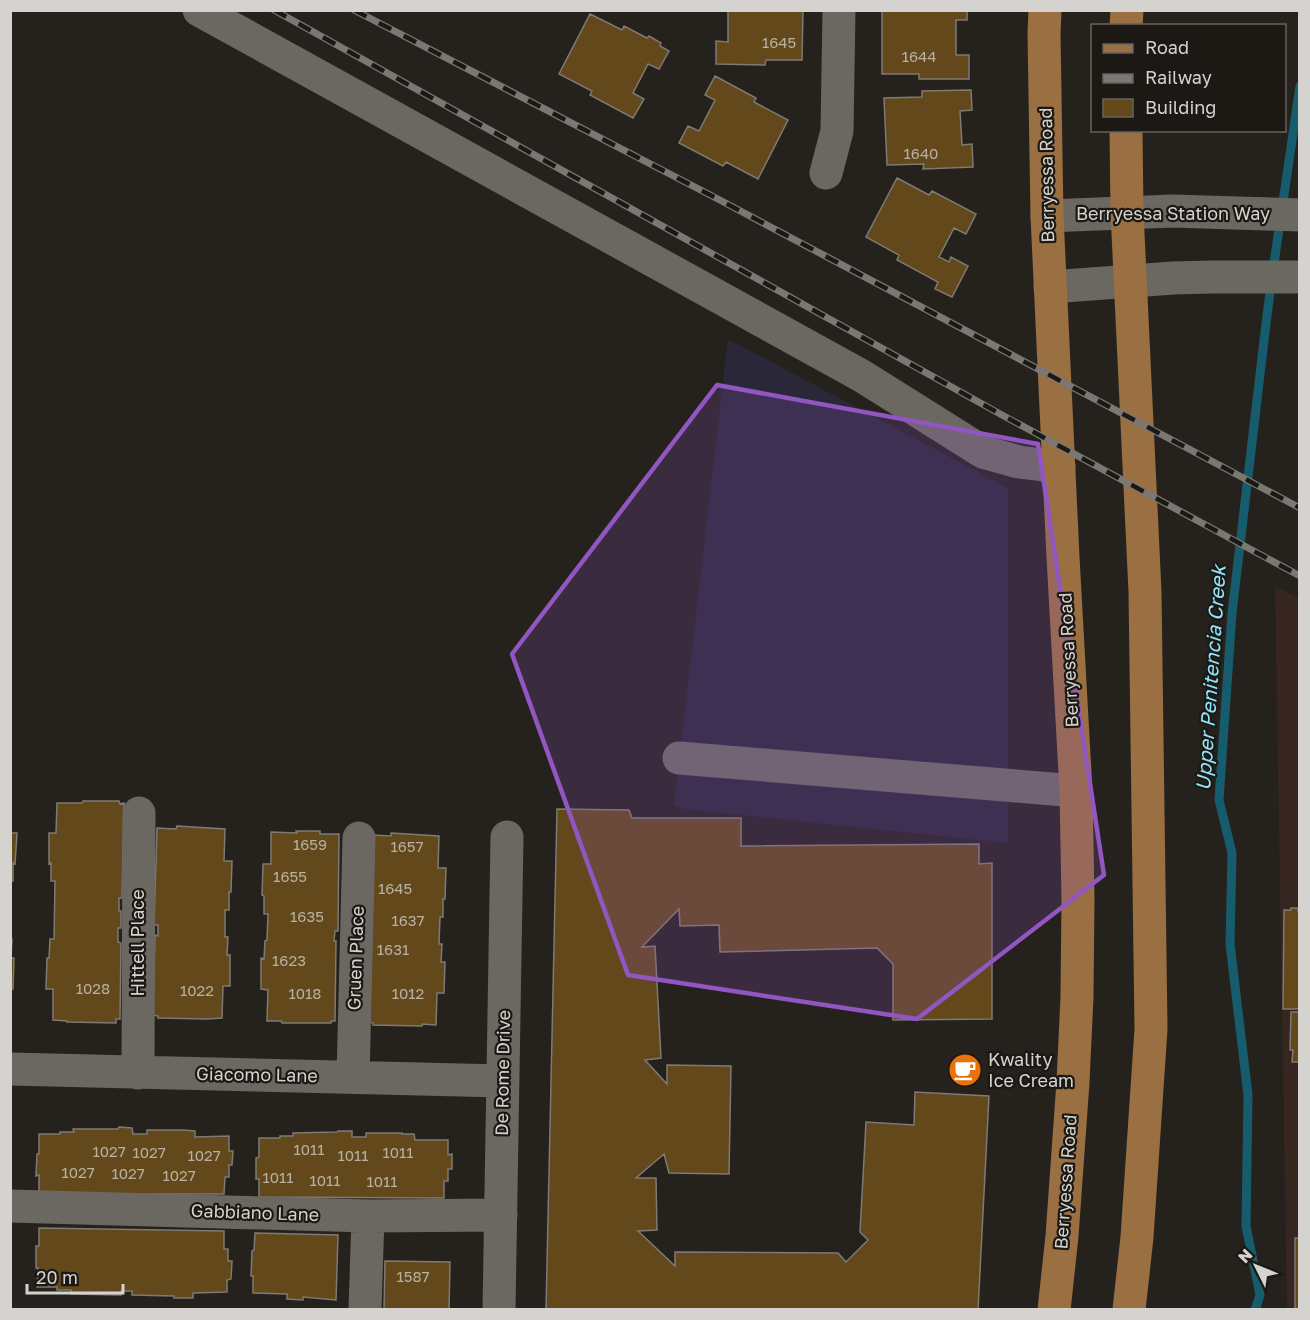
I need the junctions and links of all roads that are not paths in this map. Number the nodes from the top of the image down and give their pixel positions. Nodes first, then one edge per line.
1 (199, 10) edge
2 (840, 10) edge
3 (1045, 10) edge
4 (1126, 132) edge
5 (826, 173) dead end
6 (1127, 212) junction
7 (1299, 215) edge
8 (1047, 216) junction
9 (1299, 277) edge
10 (1130, 281) junction
11 (1050, 287) junction
12 (1059, 468) junction
13 (679, 758) dead end
14 (1077, 790) junction
15 (138, 813) dead end
16 (507, 837) dead end
17 (359, 838) dead end
18 (10, 1070) edge
19 (138, 1072) junction
20 (352, 1077) junction
21 (503, 1081) junction
22 (10, 1206) edge
23 (501, 1215) junction
24 (368, 1216) junction
25 (365, 1310) edge
26 (499, 1310) edge
27 (1054, 1310) edge
28 (1129, 1310) edge

1 - 12 street
2 - 5 street
3 - 8 main road, Berryessa Road
4 - 6 main road
6 - 7 street, Berryessa Station Way
6 - 8 street, Berryessa Station Way
6 - 10 main road
8 - 11 main road, Berryessa Road
9 - 10 street
10 - 11 street
10 - 28 main road
11 - 12 main road, Berryessa Road
12 - 14 main road, Berryessa Road
13 - 14 street
14 - 27 main road, Berryessa Road
15 - 19 street, Hittell Place
16 - 21 street, De Rome Drive
17 - 20 street, Gruen Place
18 - 19 street, Giacomo Lane
19 - 20 street, Giacomo Lane
20 - 21 street, Giacomo Lane
21 - 23 street, De Rome Drive
22 - 24 street, Gabbiano Lane
23 - 24 street, Gabbiano Lane
23 - 26 street, De Rome Drive
24 - 25 street

